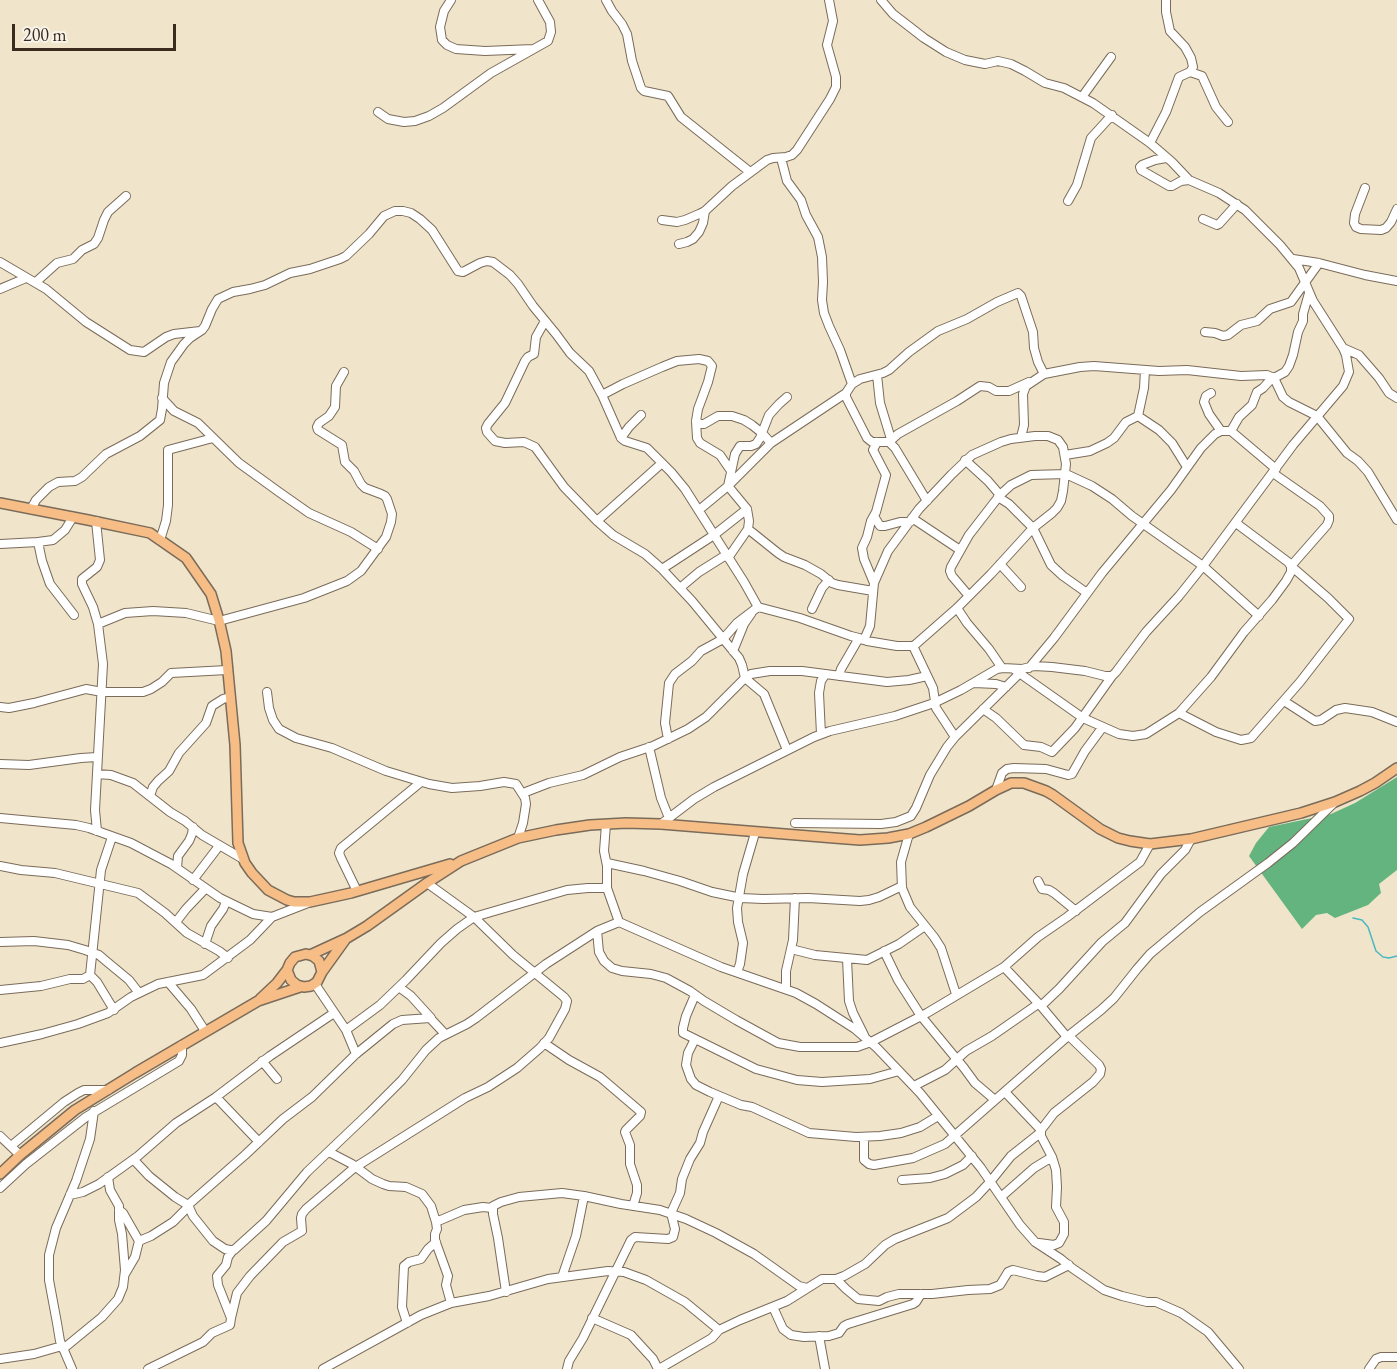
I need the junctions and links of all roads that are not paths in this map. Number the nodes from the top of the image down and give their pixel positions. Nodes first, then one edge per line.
1 (451, 0) edge
2 (538, 0) edge
3 (606, 0) edge
4 (829, 0) edge
5 (881, 0) edge
6 (1166, 0) edge
7 (535, 48) junction
8 (1112, 57) dead end
9 (1190, 72) junction
10 (1082, 97) junction
11 (378, 112) dead end
12 (1112, 115) junction
13 (1228, 122) dead end
14 (1150, 143) junction
15 (781, 158) junction
16 (1166, 158) junction
17 (750, 172) junction
18 (1189, 180) junction
19 (1365, 188) dead end
20 (126, 196) dead end
21 (1068, 201) dead end
22 (1237, 204) junction
23 (1397, 209) edge
24 (705, 211) junction
25 (1203, 219) dead end
26 (662, 220) dead end
27 (679, 244) dead end
28 (1293, 259) junction
29 (0, 262) edge
30 (1319, 262) junction
31 (26, 278) junction
32 (1397, 281) edge
33 (36, 282) junction
34 (1306, 282) junction
35 (0, 289) edge
36 (1309, 293) junction
37 (545, 321) junction
38 (202, 330) junction
39 (1205, 332) dead end
40 (1343, 348) junction
41 (1145, 370) junction
42 (344, 372) dead end
43 (1044, 374) junction
44 (877, 375) junction
45 (1274, 377) junction
46 (1033, 381) junction
47 (852, 384) junction
48 (846, 393) junction
49 (1211, 393) dead end
50 (602, 395) junction
51 (787, 397) dead end
52 (162, 398) junction
53 (1397, 398) edge
54 (641, 415) dead end
55 (1138, 416) junction
56 (1317, 416) junction
57 (696, 421) junction
58 (1221, 431) junction
59 (1231, 431) junction
60 (762, 433) junction
61 (1021, 437) junction
62 (213, 438) junction
63 (621, 438) junction
64 (890, 441) junction
65 (877, 442) junction
66 (771, 443) junction
67 (1065, 455) junction
68 (965, 460) junction
69 (662, 463) junction
70 (1187, 467) junction
71 (731, 471) junction
72 (1275, 471) junction
73 (1066, 474) junction
74 (728, 486) junction
75 (999, 496) junction
76 (927, 501) junction
77 (0, 503) edge
78 (31, 509) junction
79 (747, 509) junction
80 (699, 510) junction
81 (874, 516) junction
82 (73, 517) junction
83 (911, 520) junction
84 (1397, 520) edge
85 (96, 521) junction
86 (597, 521) junction
87 (1236, 522) junction
88 (1144, 524) junction
89 (1033, 528) junction
90 (748, 529) junction
91 (714, 535) junction
92 (160, 540) junction
93 (38, 543) junction
94 (0, 544) edge
95 (378, 549) junction
96 (960, 550) junction
97 (727, 557) junction
98 (1000, 564) junction
99 (1203, 566) junction
100 (1291, 566) junction
101 (663, 569) junction
102 (828, 580) junction
103 (874, 587) junction
104 (1021, 587) dead end
105 (680, 588) junction
106 (1087, 592) junction
107 (969, 596) junction
108 (757, 608) junction
109 (957, 608) junction
110 (812, 609) dead end
111 (74, 615) dead end
112 (1259, 616) junction
113 (219, 620) junction
114 (98, 624) junction
115 (723, 639) junction
116 (862, 639) junction
117 (913, 646) junction
118 (733, 651) junction
119 (1002, 668) junction
120 (227, 670) junction
121 (1021, 670) junction
122 (825, 675) junction
123 (839, 676) junction
124 (927, 676) junction
125 (1112, 676) junction
126 (745, 678) junction
127 (974, 683) junction
128 (1006, 687) junction
129 (102, 692) junction
130 (267, 692) dead end
131 (230, 697) junction
132 (1284, 701) junction
133 (934, 703) junction
134 (0, 707) edge
135 (983, 709) junction
136 (1179, 713) junction
137 (1083, 718) junction
138 (1397, 722) edge
139 (1102, 728) junction
140 (821, 734) junction
141 (955, 737) junction
142 (668, 739) junction
143 (649, 747) junction
144 (788, 750) junction
145 (97, 758) junction
146 (0, 764) edge
147 (1397, 768) edge
148 (98, 774) junction
149 (422, 782) junction
150 (996, 790) junction
151 (523, 794) junction
152 (150, 796) junction
153 (1335, 802) junction
154 (0, 818) edge
155 (665, 821) junction
156 (795, 823) dead end
157 (606, 824) junction
158 (193, 827) junction
159 (97, 831) junction
160 (755, 832) junction
161 (909, 834) junction
162 (112, 837) junction
163 (518, 838) junction
164 (1191, 839) junction
165 (1150, 844) junction
166 (219, 846) junction
167 (243, 860) junction
168 (461, 861) junction
169 (606, 863) junction
170 (0, 866) edge
171 (177, 868) junction
172 (193, 880) junction
173 (1038, 881) dead end
174 (427, 883) junction
175 (99, 884) junction
176 (902, 886) junction
177 (607, 888) junction
178 (205, 889) junction
179 (357, 891) junction
180 (739, 898) junction
181 (795, 898) junction
182 (226, 902) junction
183 (309, 902) junction
184 (1076, 910) junction
185 (272, 917) junction
186 (474, 917) junction
187 (176, 922) junction
188 (619, 922) junction
189 (926, 926) junction
190 (597, 931) junction
191 (347, 938) junction
192 (0, 942) edge
193 (205, 944) junction
194 (791, 949) junction
195 (884, 951) junction
196 (93, 952) junction
197 (309, 955) junction
198 (228, 958) junction
199 (847, 958) junction
200 (1004, 967) junction
201 (287, 970) junction
202 (322, 972) junction
203 (737, 972) junction
204 (535, 973) junction
205 (90, 975) junction
206 (168, 982) junction
207 (315, 984) junction
208 (300, 987) junction
209 (399, 987) junction
210 (786, 988) junction
211 (0, 990) edge
212 (139, 993) junction
213 (956, 994) junction
214 (695, 995) junction
215 (258, 1001) junction
216 (1040, 1005) junction
217 (114, 1010) junction
218 (334, 1013) junction
219 (921, 1016) junction
220 (431, 1018) junction
221 (346, 1030) junction
222 (205, 1031) junction
223 (445, 1034) junction
224 (864, 1036) junction
225 (1068, 1036) junction
226 (695, 1039) junction
227 (871, 1042) junction
228 (0, 1043) edge
229 (544, 1043) junction
230 (182, 1045) junction
231 (356, 1054) junction
232 (957, 1058) junction
233 (262, 1061) junction
234 (899, 1071) junction
235 (277, 1079) dead end
236 (914, 1086) junction
237 (108, 1090) junction
238 (1005, 1092) junction
239 (719, 1096) junction
240 (216, 1097) junction
241 (995, 1100) junction
242 (94, 1111) junction
243 (939, 1116) junction
244 (1040, 1131) junction
245 (0, 1136) edge
246 (956, 1136) junction
247 (864, 1137) junction
248 (259, 1142) junction
249 (11, 1146) junction
250 (329, 1152) junction
251 (20, 1155) junction
252 (972, 1156) junction
253 (1052, 1156) junction
254 (134, 1160) junction
255 (356, 1167) junction
256 (0, 1174) edge
257 (108, 1177) junction
258 (902, 1180) dead end
259 (990, 1182) junction
260 (0, 1188) edge
261 (70, 1195) junction
262 (584, 1196) junction
263 (1001, 1197) junction
264 (188, 1205) junction
265 (633, 1206) junction
266 (492, 1208) junction
267 (119, 1210) junction
268 (671, 1213) junction
269 (436, 1222) junction
270 (139, 1241) junction
271 (436, 1242) junction
272 (1035, 1242) junction
273 (233, 1250) junction
274 (1069, 1265) junction
275 (614, 1271) junction
276 (124, 1276) junction
277 (562, 1277) junction
278 (836, 1279) junction
279 (807, 1288) junction
280 (506, 1292) junction
281 (921, 1294) junction
282 (451, 1303) junction
283 (773, 1307) junction
284 (231, 1318) junction
285 (592, 1318) junction
286 (407, 1323) junction
287 (719, 1330) junction
288 (819, 1336) junction
289 (63, 1348) junction
290 (1397, 1357) edge
291 (0, 1359) edge
292 (72, 1369) edge
293 (148, 1369) edge
294 (323, 1369) edge
295 (567, 1369) edge
296 (659, 1369) edge
297 (825, 1369) edge
298 (1239, 1369) edge
299 (1369, 1369) edge

1 - 7 street
2 - 7 street
3 - 17 street
4 - 15 street
5 - 10 street
6 - 9 street
7 - 11 street
8 - 10 street
9 - 13 street
9 - 14 street
10 - 12 street
12 - 14 street
12 - 21 street
14 - 16 street
15 - 17 street
15 - 47 street
16 - 18 street
16 - 18 street
17 - 24 street
18 - 22 street
19 - 23 street
20 - 33 street
22 - 25 street
22 - 28 street
24 - 26 street
24 - 27 street
28 - 30 street
28 - 34 street
29 - 31 street
30 - 32 street
30 - 34 street
31 - 33 street
31 - 35 street
33 - 38 street
34 - 36 street
34 - 39 street
36 - 40 street
36 - 45 street
37 - 38 street
37 - 50 street
37 - 86 street
38 - 52 street
40 - 53 street
40 - 56 street
41 - 43 street
41 - 45 street
41 - 55 street
42 - 95 street
43 - 44 street
43 - 46 street
44 - 47 street
44 - 64 street
45 - 56 street
45 - 59 street
46 - 61 street
46 - 64 street
47 - 48 street
48 - 65 street
48 - 66 street
49 - 58 street
50 - 57 street
50 - 63 street
51 - 60 street
52 - 62 street
52 - 78 street
54 - 63 street
55 - 67 street
55 - 70 street
56 - 72 street
56 - 84 street
57 - 60 street
57 - 71 street
58 - 59 street
58 - 70 street
59 - 72 street
60 - 66 street
60 - 71 street
61 - 67 street
61 - 68 street
62 - 92 street
62 - 95 street
63 - 69 street
64 - 65 street
64 - 76 street
65 - 81 street
66 - 74 street
67 - 73 street
68 - 75 street
68 - 76 street
69 - 80 street
69 - 86 street
70 - 88 street
71 - 74 street
72 - 87 street
72 - 100 street
73 - 75 street
73 - 88 street
73 - 89 street
74 - 79 street
74 - 80 street
75 - 89 street
75 - 96 street
76 - 83 street
77 - 78 main road
78 - 82 main road
79 - 90 street
79 - 91 street
80 - 91 street
81 - 83 street
81 - 103 street
82 - 85 main road
82 - 93 street
83 - 96 street
83 - 103 street
85 - 92 main road
85 - 114 street
86 - 101 street
87 - 99 street
87 - 100 street
88 - 99 street
88 - 106 street
89 - 98 street
89 - 106 street
90 - 97 street
90 - 102 street
91 - 97 street
91 - 101 street
92 - 113 main road
93 - 94 street
93 - 111 street
95 - 113 street
96 - 107 street
97 - 105 street
97 - 108 street
98 - 104 street
98 - 107 street
99 - 112 street
99 - 125 street
100 - 112 street
100 - 132 street
101 - 105 street
102 - 103 street
102 - 110 street
103 - 116 street
105 - 115 street
106 - 121 street
107 - 109 street
108 - 115 street
108 - 116 street
108 - 118 street
109 - 117 street
109 - 119 street
112 - 136 street
113 - 114 street
113 - 120 main road
114 - 129 street
115 - 118 street
115 - 142 street
116 - 117 street
116 - 123 street
117 - 124 street
118 - 126 street
119 - 121 street
119 - 127 street
120 - 129 street
120 - 131 main road
121 - 125 street
121 - 128 street
121 - 137 street
122 - 123 street
122 - 126 street
122 - 140 street
123 - 124 street
124 - 133 street
125 - 137 street
126 - 142 street
126 - 144 street
127 - 128 street
127 - 133 street
128 - 135 street
129 - 134 street
129 - 145 street
130 - 149 street
131 - 152 street
131 - 167 main road
132 - 136 street
132 - 138 street
133 - 140 street
133 - 141 street
135 - 137 street
135 - 141 street
136 - 139 street
137 - 139 street
139 - 150 street
140 - 144 street
141 - 156 street
142 - 143 street
143 - 151 street
143 - 155 street
144 - 155 street
145 - 146 street
145 - 148 street
147 - 153 main road
148 - 152 street
148 - 159 street
149 - 151 street
149 - 179 street
150 - 161 main road
150 - 165 main road
151 - 163 street
152 - 158 street
153 - 164 main road
153 - 225 street
154 - 159 street
155 - 157 main road
155 - 160 main road
157 - 163 main road
157 - 169 street
158 - 166 street
158 - 171 street
159 - 162 street
160 - 161 main road
160 - 180 street
161 - 176 street
162 - 171 street
162 - 175 street
163 - 168 main road
164 - 165 main road
164 - 216 street
165 - 184 street
166 - 167 street
166 - 172 street
167 - 183 main road
168 - 174 main road
168 - 179 main road
169 - 177 street
169 - 180 street
170 - 175 street
171 - 172 street
172 - 178 street
173 - 184 street
174 - 186 street
174 - 191 main road
175 - 187 street
175 - 196 street
176 - 181 street
176 - 189 street
177 - 186 street
177 - 188 street
178 - 182 street
178 - 187 street
179 - 183 main road
180 - 181 street
180 - 203 street
181 - 194 street
182 - 185 street
182 - 193 street
183 - 185 street
184 - 200 street
185 - 198 street
186 - 204 street
186 - 209 street
187 - 193 street
188 - 190 street
188 - 203 street
189 - 195 street
189 - 213 street
190 - 204 street
190 - 214 street
191 - 197 main road
191 - 202 main road
192 - 196 street
193 - 198 street
194 - 199 street
194 - 210 street
195 - 199 street
195 - 219 street
196 - 205 street
196 - 212 street
197 - 201 main road
197 - 202 main road
198 - 206 street
199 - 224 street
200 - 213 street
200 - 216 street
201 - 208 main road
201 - 215 main road
202 - 207 main road
203 - 210 street
204 - 223 street
204 - 229 street
205 - 211 street
205 - 217 street
206 - 212 street
206 - 222 street
207 - 208 main road
207 - 218 street
208 - 215 main road
209 - 220 street
209 - 221 street
210 - 224 street
212 - 217 street
213 - 219 street
214 - 226 street
214 - 227 street
215 - 222 main road
216 - 225 street
216 - 232 street
217 - 228 street
218 - 221 street
218 - 233 street
219 - 227 street
219 - 232 street
220 - 223 street
220 - 231 street
221 - 231 street
222 - 230 main road
223 - 250 street
224 - 227 street
225 - 238 street
225 - 244 street
226 - 234 street
226 - 239 street
227 - 234 street
229 - 255 street
229 - 265 street
230 - 237 main road
230 - 242 street
231 - 248 street
232 - 236 street
232 - 241 street
233 - 235 street
233 - 240 street
234 - 236 street
236 - 243 street
237 - 249 street
237 - 251 main road
238 - 241 street
238 - 244 street
239 - 247 street
239 - 268 street
240 - 248 street
240 - 254 street
241 - 246 street
242 - 260 street
242 - 261 street
243 - 246 street
243 - 247 street
244 - 253 street
244 - 259 street
245 - 249 street
246 - 247 street
246 - 252 street
248 - 264 street
249 - 251 street
250 - 255 street
250 - 273 street
251 - 256 main road
252 - 258 street
252 - 259 street
253 - 263 street
253 - 272 street
254 - 257 street
254 - 264 street
255 - 269 street
255 - 284 street
257 - 261 street
257 - 267 street
259 - 263 street
259 - 278 street
261 - 289 street
262 - 265 street
262 - 266 street
262 - 277 street
263 - 272 street
264 - 270 street
264 - 273 street
265 - 268 street
266 - 269 street
266 - 280 street
267 - 270 street
267 - 276 street
268 - 275 street
268 - 279 street
269 - 271 street
270 - 276 street
271 - 282 street
271 - 286 street
272 - 274 street
273 - 284 street
274 - 281 street
274 - 298 street
275 - 277 street
275 - 285 street
275 - 287 street
276 - 289 street
277 - 280 street
278 - 279 street
278 - 281 street
279 - 283 street
280 - 282 street
281 - 288 street
282 - 286 street
283 - 287 street
283 - 288 street
284 - 293 street
285 - 295 street
285 - 296 street
286 - 294 street
287 - 296 street
288 - 297 street
289 - 291 street
289 - 292 street
290 - 299 street

